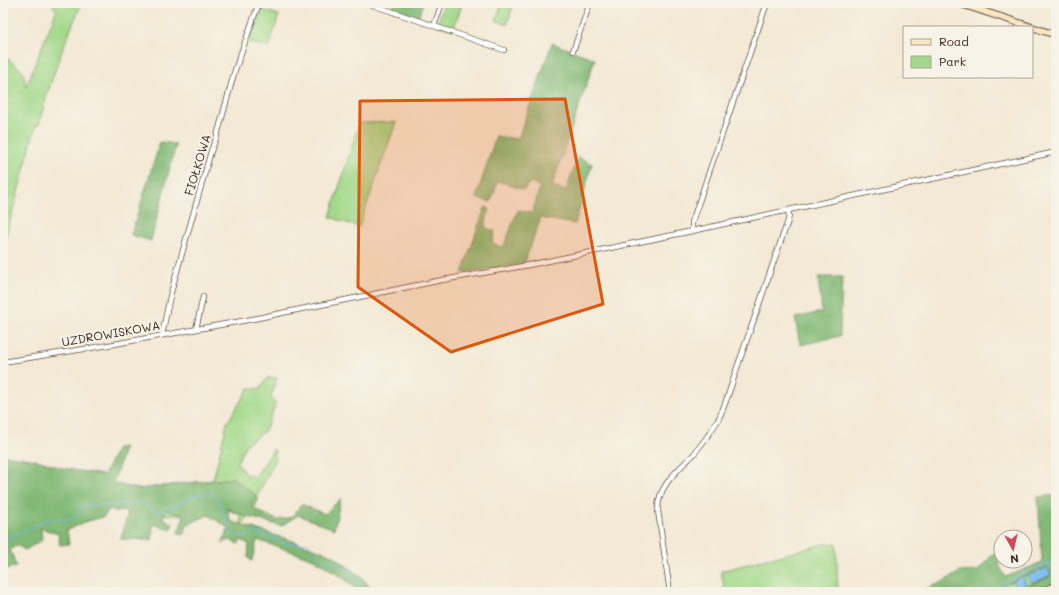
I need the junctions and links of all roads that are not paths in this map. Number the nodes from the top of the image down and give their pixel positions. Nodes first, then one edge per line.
1 (259, 3) edge
2 (367, 3) edge
3 (442, 3) edge
4 (590, 3) edge
5 (767, 3) edge
6 (958, 3) edge
7 (434, 26) junction
8 (1028, 26) edge
9 (1033, 27) edge
10 (1056, 35) edge
11 (504, 50) dead end
12 (573, 51) dead end
13 (1056, 152) edge
14 (788, 210) junction
15 (692, 231) junction
16 (203, 297) dead end
17 (196, 328) junction
18 (162, 335) junction
19 (3, 362) edge
20 (1056, 586) edge
21 (670, 592) edge
22 (1038, 592) edge

1 - 18 street, FIOŁKOWA
2 - 7 street
3 - 7 street
4 - 12 street
5 - 15 street
6 - 8 main road
7 - 11 street
9 - 10 main road
13 - 14 street, UZDROWISKOWA
14 - 15 street, UZDROWISKOWA
14 - 21 street
15 - 17 street, UZDROWISKOWA
16 - 17 street
17 - 18 street, UZDROWISKOWA
18 - 19 street, UZDROWISKOWA
20 - 22 street

